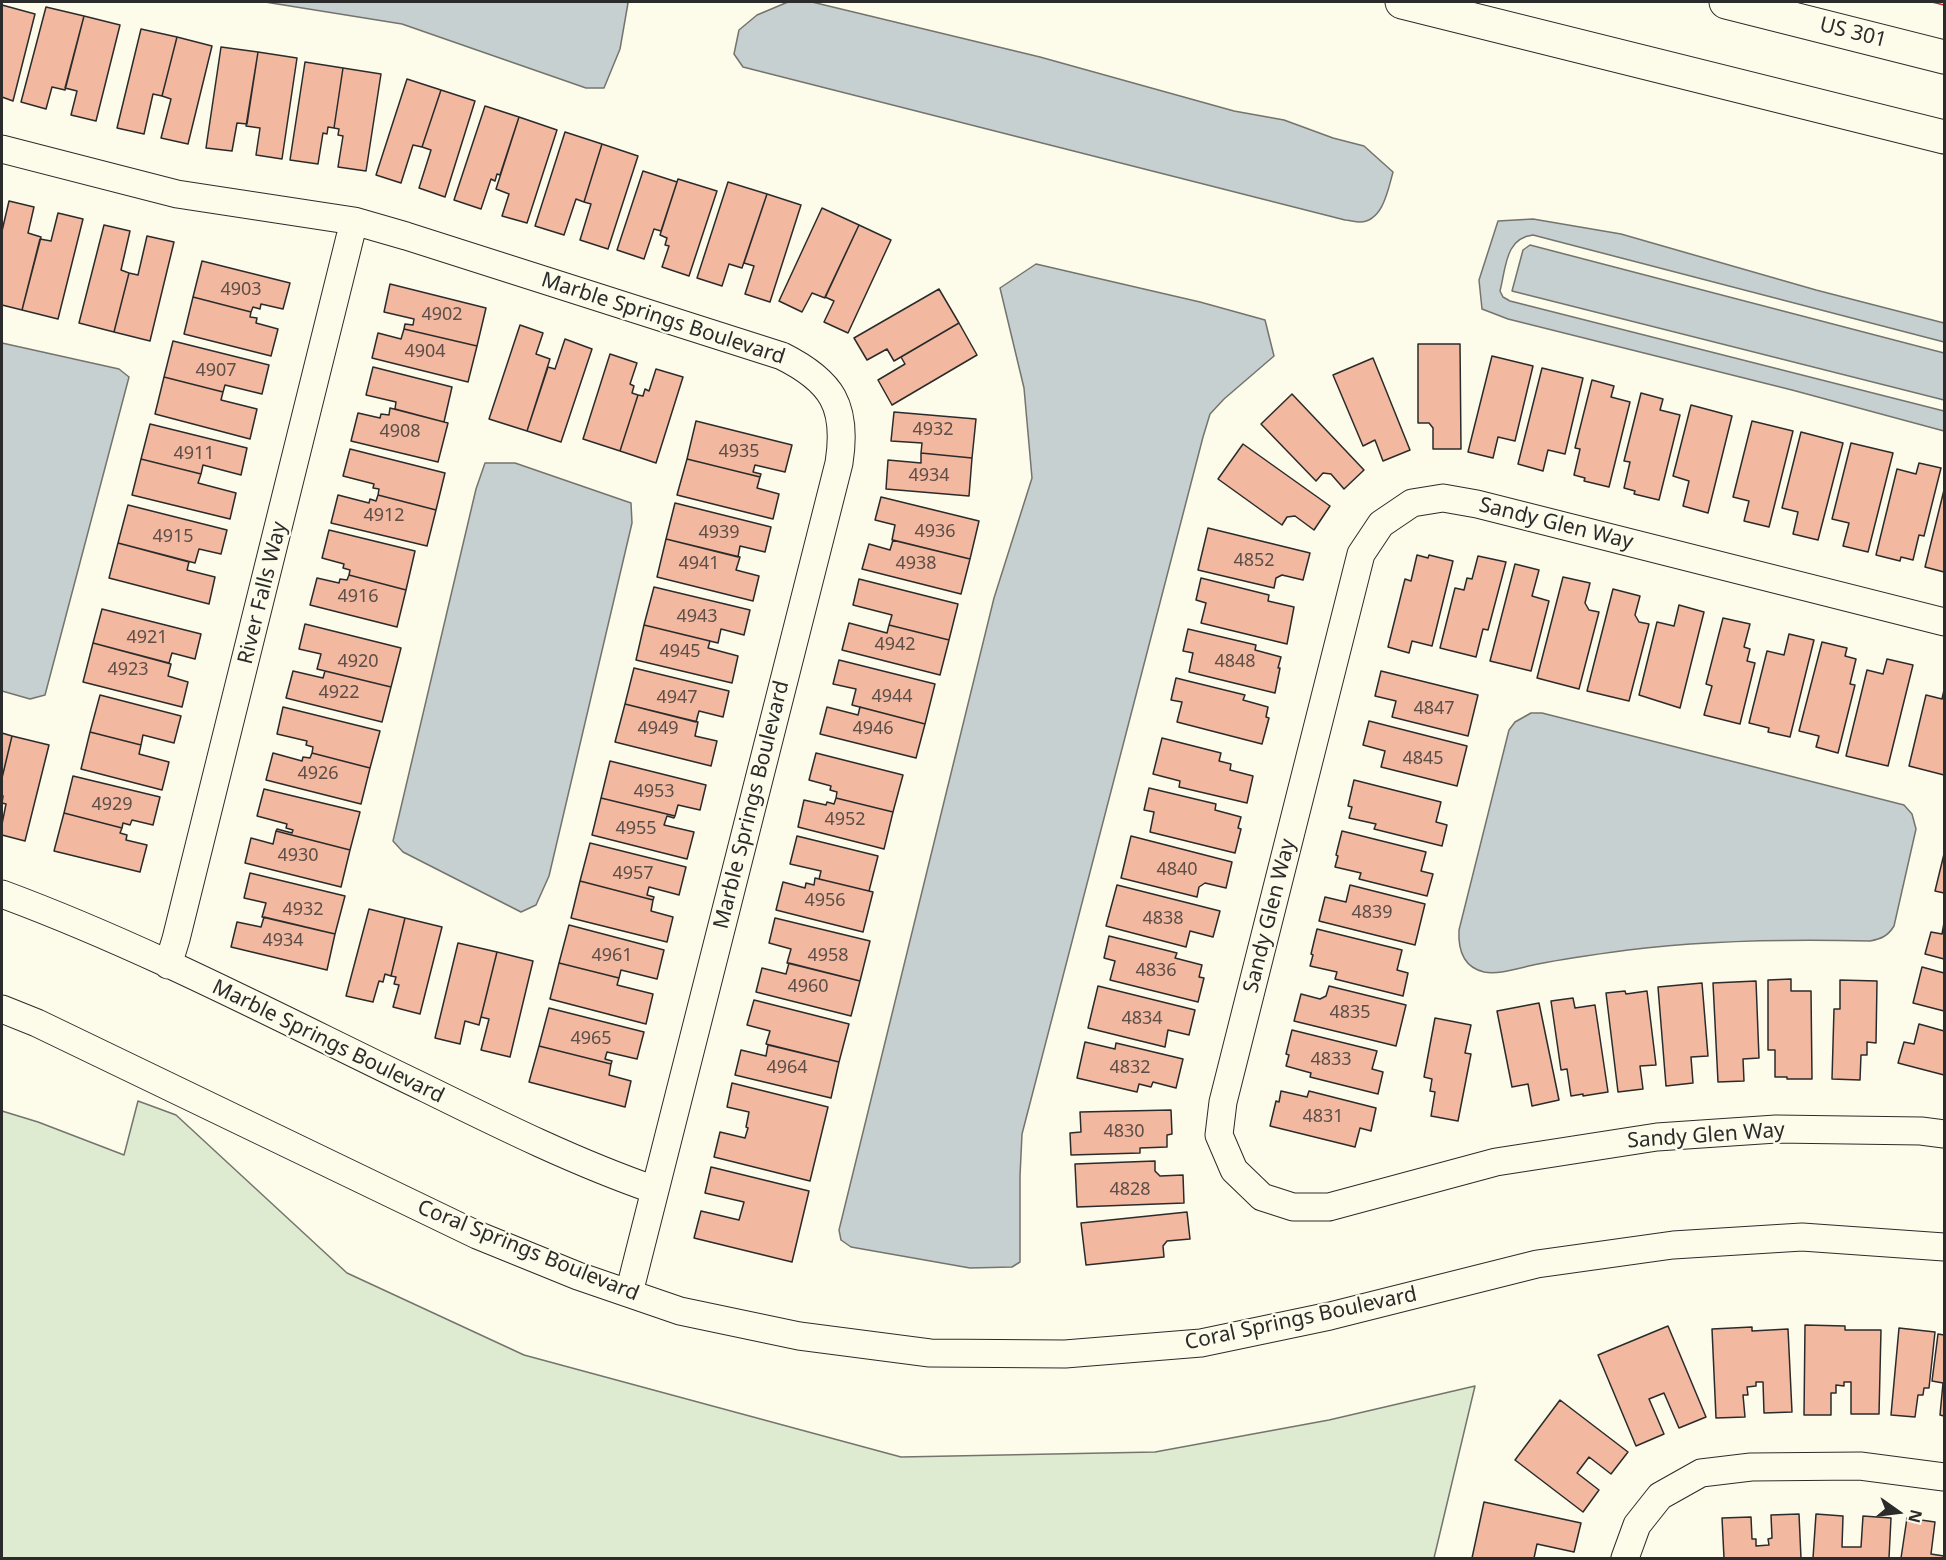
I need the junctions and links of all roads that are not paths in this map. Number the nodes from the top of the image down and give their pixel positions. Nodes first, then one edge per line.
1 (1402, 2) edge
2 (1726, 2) edge
3 (1944, 57) edge
4 (1944, 137) edge
5 (2, 149) edge
6 (354, 220) junction
7 (1944, 622) edge
8 (2, 894) edge
9 (168, 965) junction
10 (2, 1009) edge
11 (1944, 1134) edge
12 (655, 1190) junction
13 (1944, 1246) edge
14 (629, 1293) junction
15 (1944, 1477) edge
16 (1624, 1558) edge

1 - 4 main road
2 - 3 main road, US 301 / US 301
5 - 6 street, Marble Springs Boulevard
6 - 9 street, River Falls Way
6 - 12 street, Marble Springs Boulevard
7 - 11 street, Sandy Glen Way
8 - 9 street, Marble Springs Boulevard
9 - 12 street, Marble Springs Boulevard
10 - 14 street, Coral Springs Boulevard
12 - 14 street, Marble Springs Boulevard
13 - 14 street, Coral Springs Boulevard
15 - 16 street

